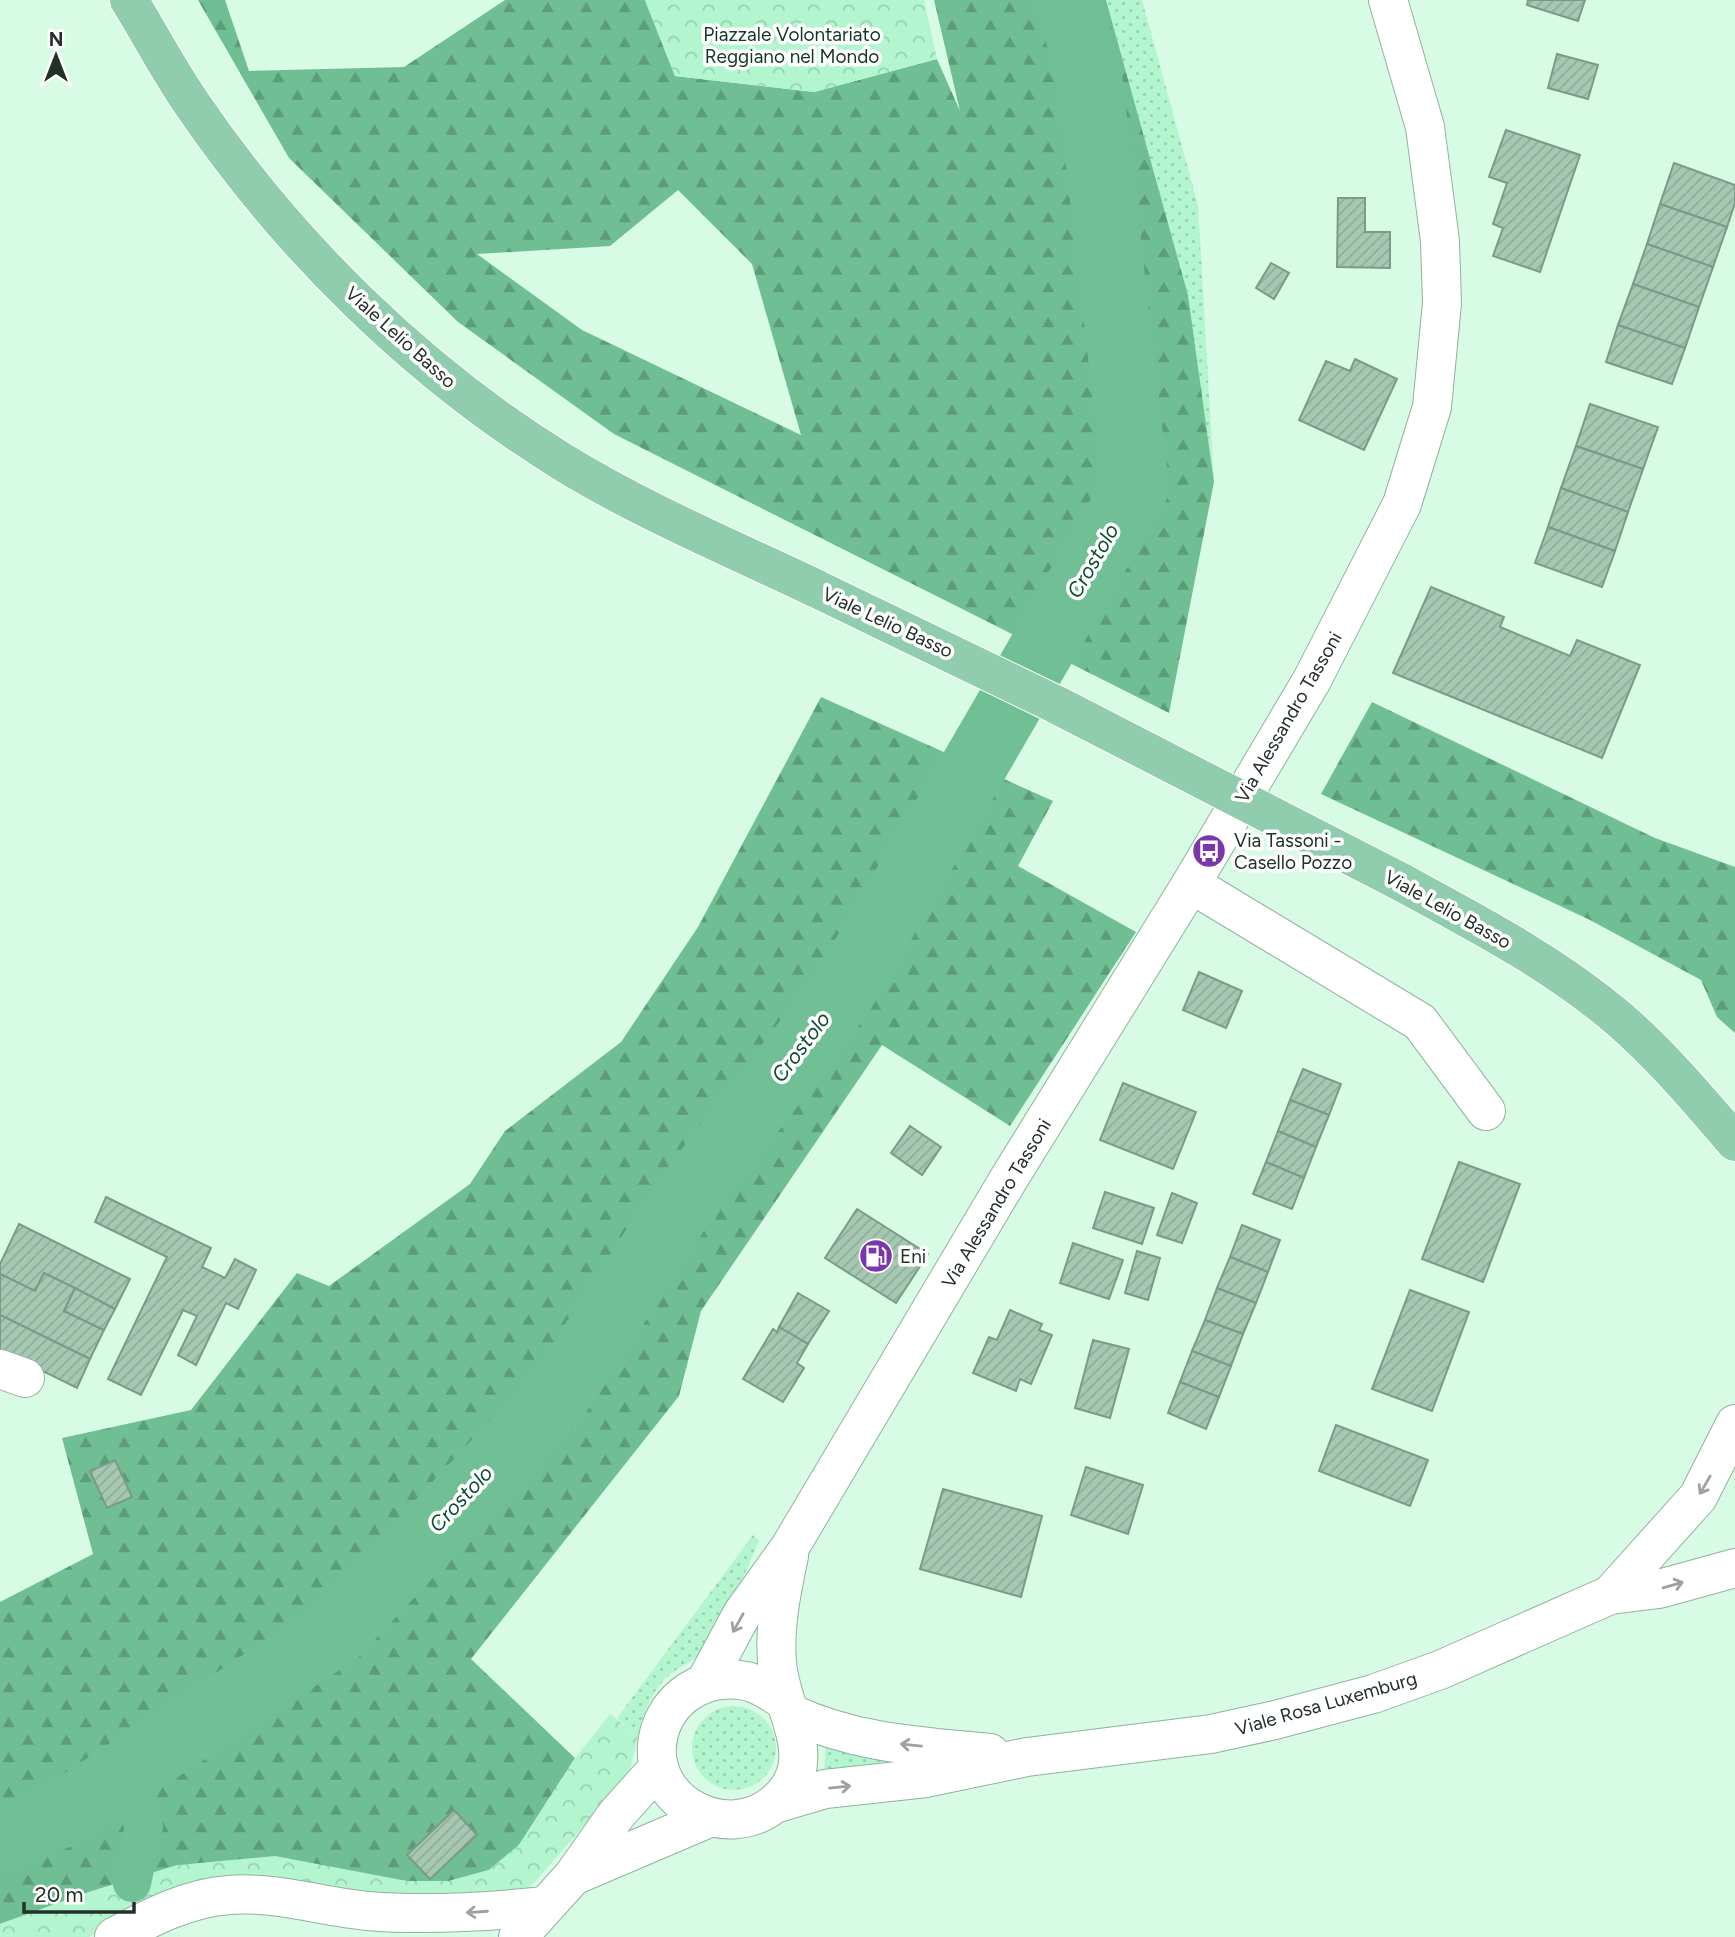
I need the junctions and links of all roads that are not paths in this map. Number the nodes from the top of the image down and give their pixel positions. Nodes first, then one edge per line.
1 (129, 0) edge
2 (1388, 0) edge
3 (1191, 884) junction
4 (1486, 1111) dead end
5 (1735, 1142) edge
6 (1735, 1424) edge
7 (790, 1547) junction
8 (1735, 1568) edge
9 (1610, 1595) junction
10 (706, 1681) junction
11 (787, 1707) junction
12 (1027, 1757) junction
13 (659, 1767) junction
14 (774, 1804) junction
15 (709, 1818) junction
16 (573, 1876) junction
17 (545, 1906) junction
18 (369, 1911) junction
19 (114, 1937) edge
20 (404, 1937) edge
21 (518, 1937) edge

1 - 5 main road, Viale Lelio Basso, bridge
2 - 3 street, Via Alessandro Tassoni
3 - 4 street
3 - 7 street, Via Alessandro Tassoni
6 -> 9 street, Viale Rosa Luxemburg
7 -> 10 street, Via Alessandro Tassoni
7 - 11 street, Via Alessandro Tassoni
9 -> 8 street, Viale Rosa Luxemburg
9 - 12 street, Viale Rosa Luxemburg
10 - 11 street
10 - 13 street, Via Alessandro Tassoni
12 -> 11 street, Viale Rosa Luxemburg
11 - 14 street, Via Alessandro Tassoni
14 -> 12 street, Viale Rosa Luxemburg
13 - 15 street
13 - 16 street
14 - 15 street
15 - 16 street
16 - 17 street
17 -> 18 street
17 - 21 street
18 - 19 street
18 - 20 street

